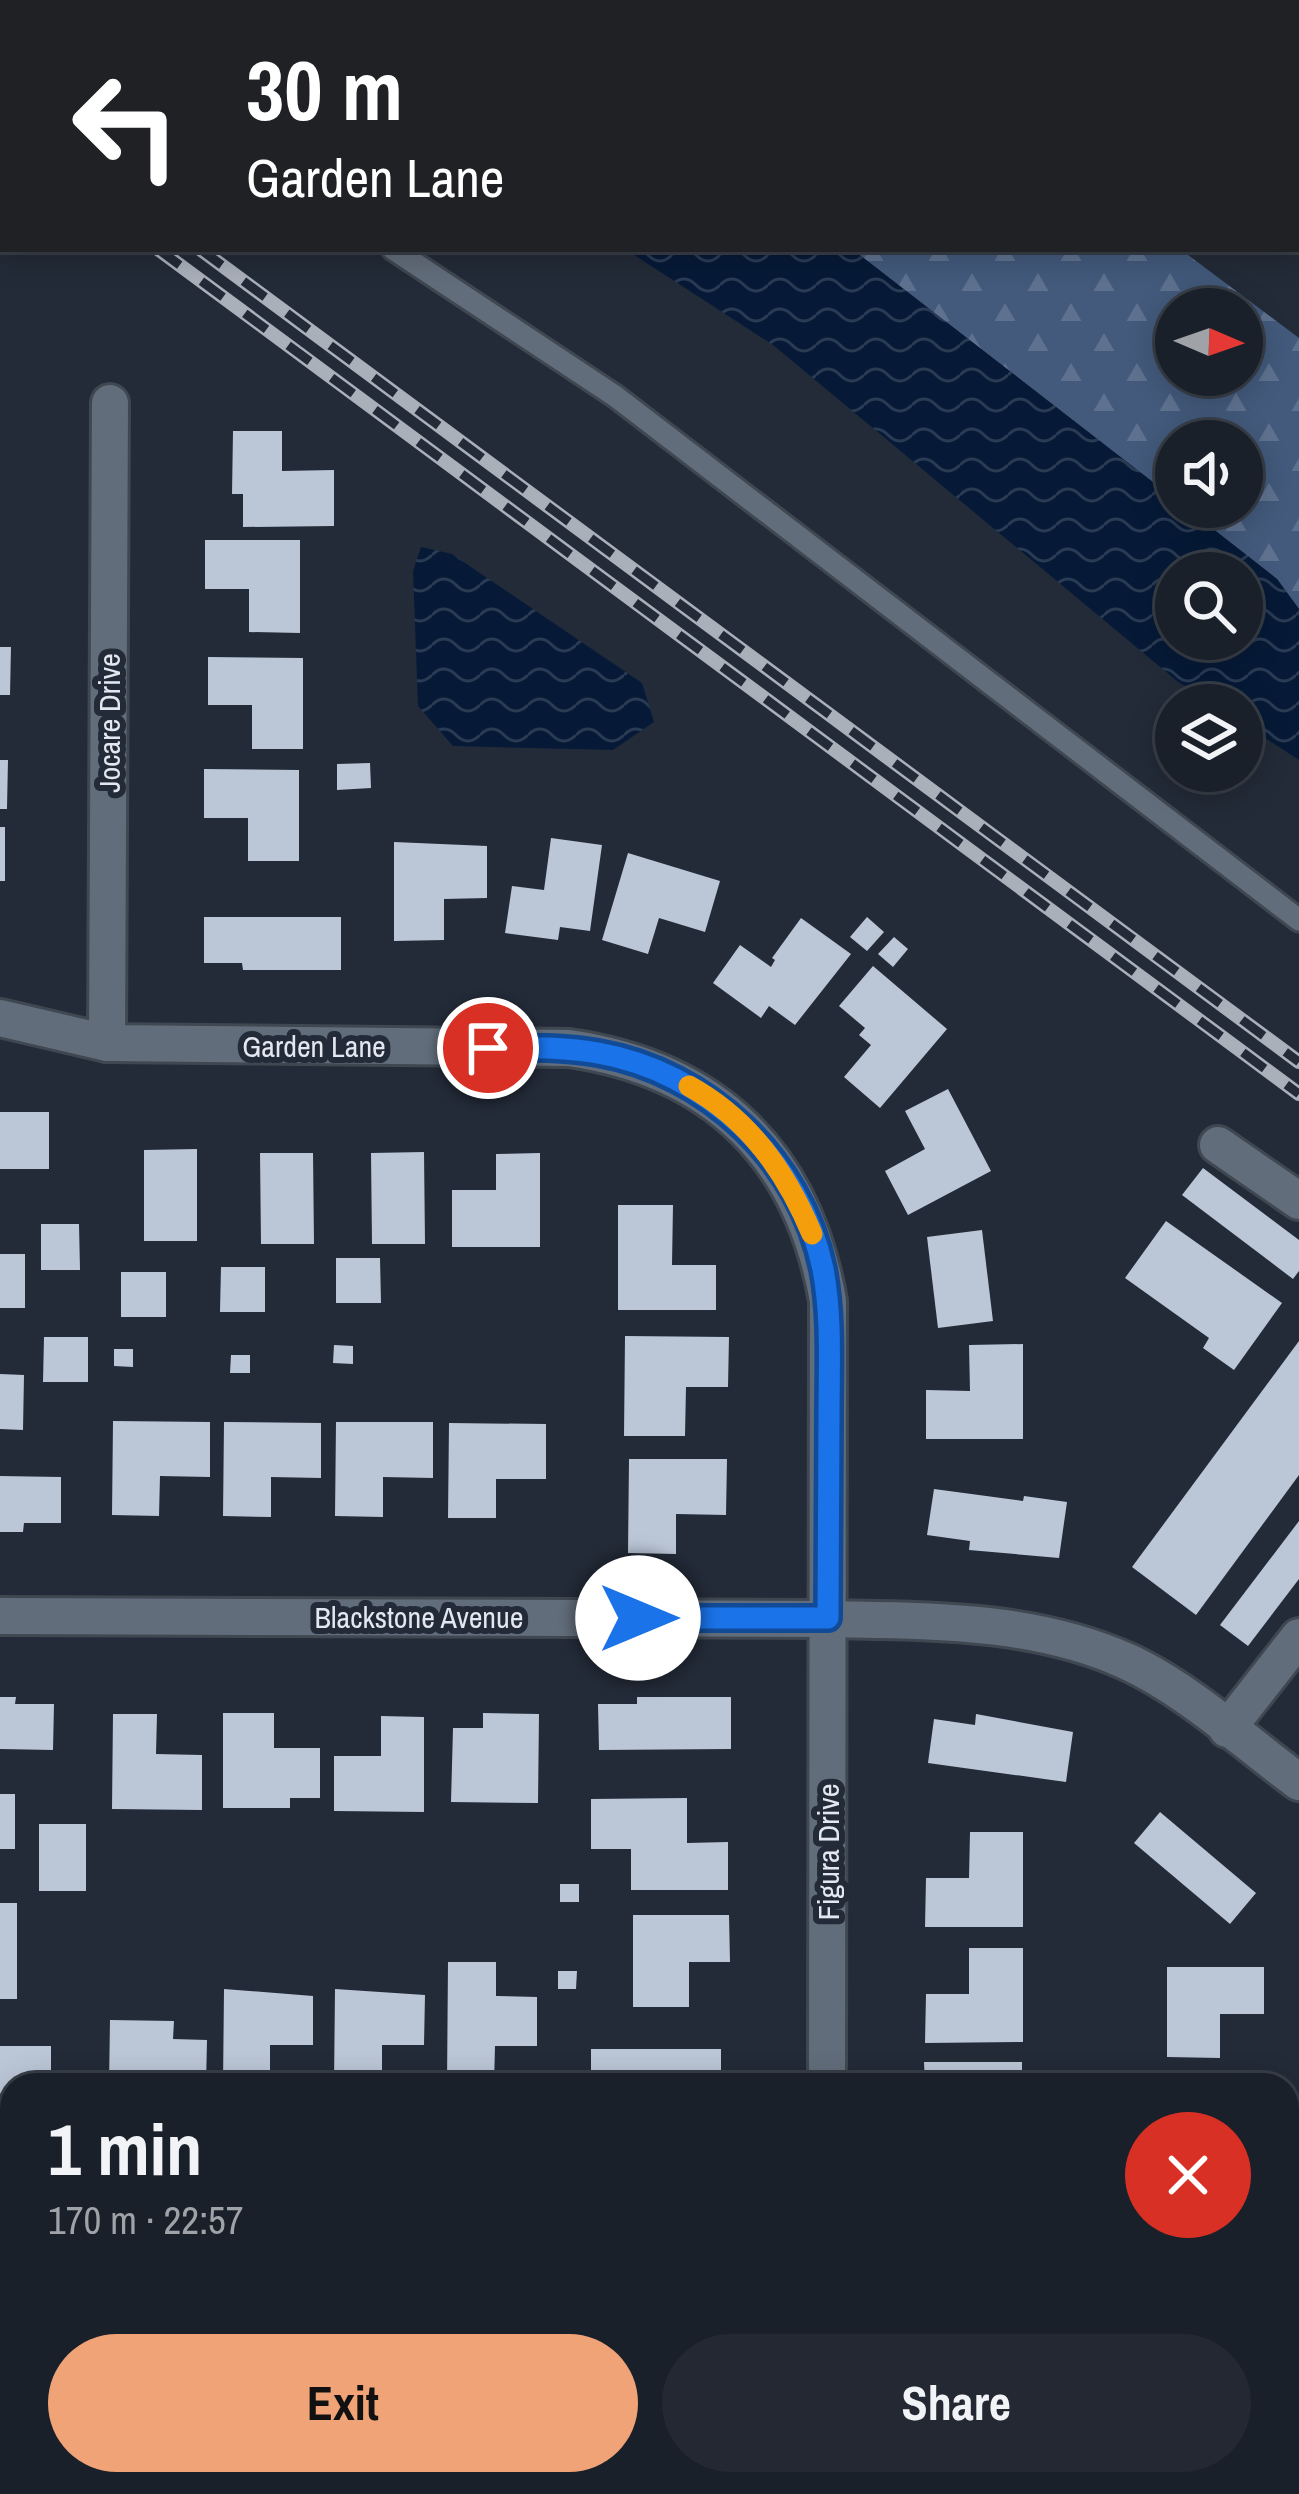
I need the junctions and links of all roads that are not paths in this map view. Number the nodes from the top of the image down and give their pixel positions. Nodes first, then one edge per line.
1 (398, 252) edge
2 (110, 403) dead end
3 (1299, 920) edge
4 (0, 1018) edge
5 (107, 1043) junction
6 (1218, 1145) dead end
7 (1299, 1201) edge
8 (0, 1616) edge
9 (828, 1618) junction
10 (1299, 1636) edge
11 (1227, 1730) junction
12 (1299, 1782) edge
13 (827, 2073) edge

1 - 3 lane
2 - 5 street, Jocare Drive
4 - 5 street, Garden Lane
5 - 9 street, Garden Lane
6 - 7 street
8 - 9 street, Blackstone Avenue
9 - 11 street, Blackstone Avenue
9 - 13 street, Figura Drive
10 - 11 street
11 - 12 street, Blackstone Avenue

